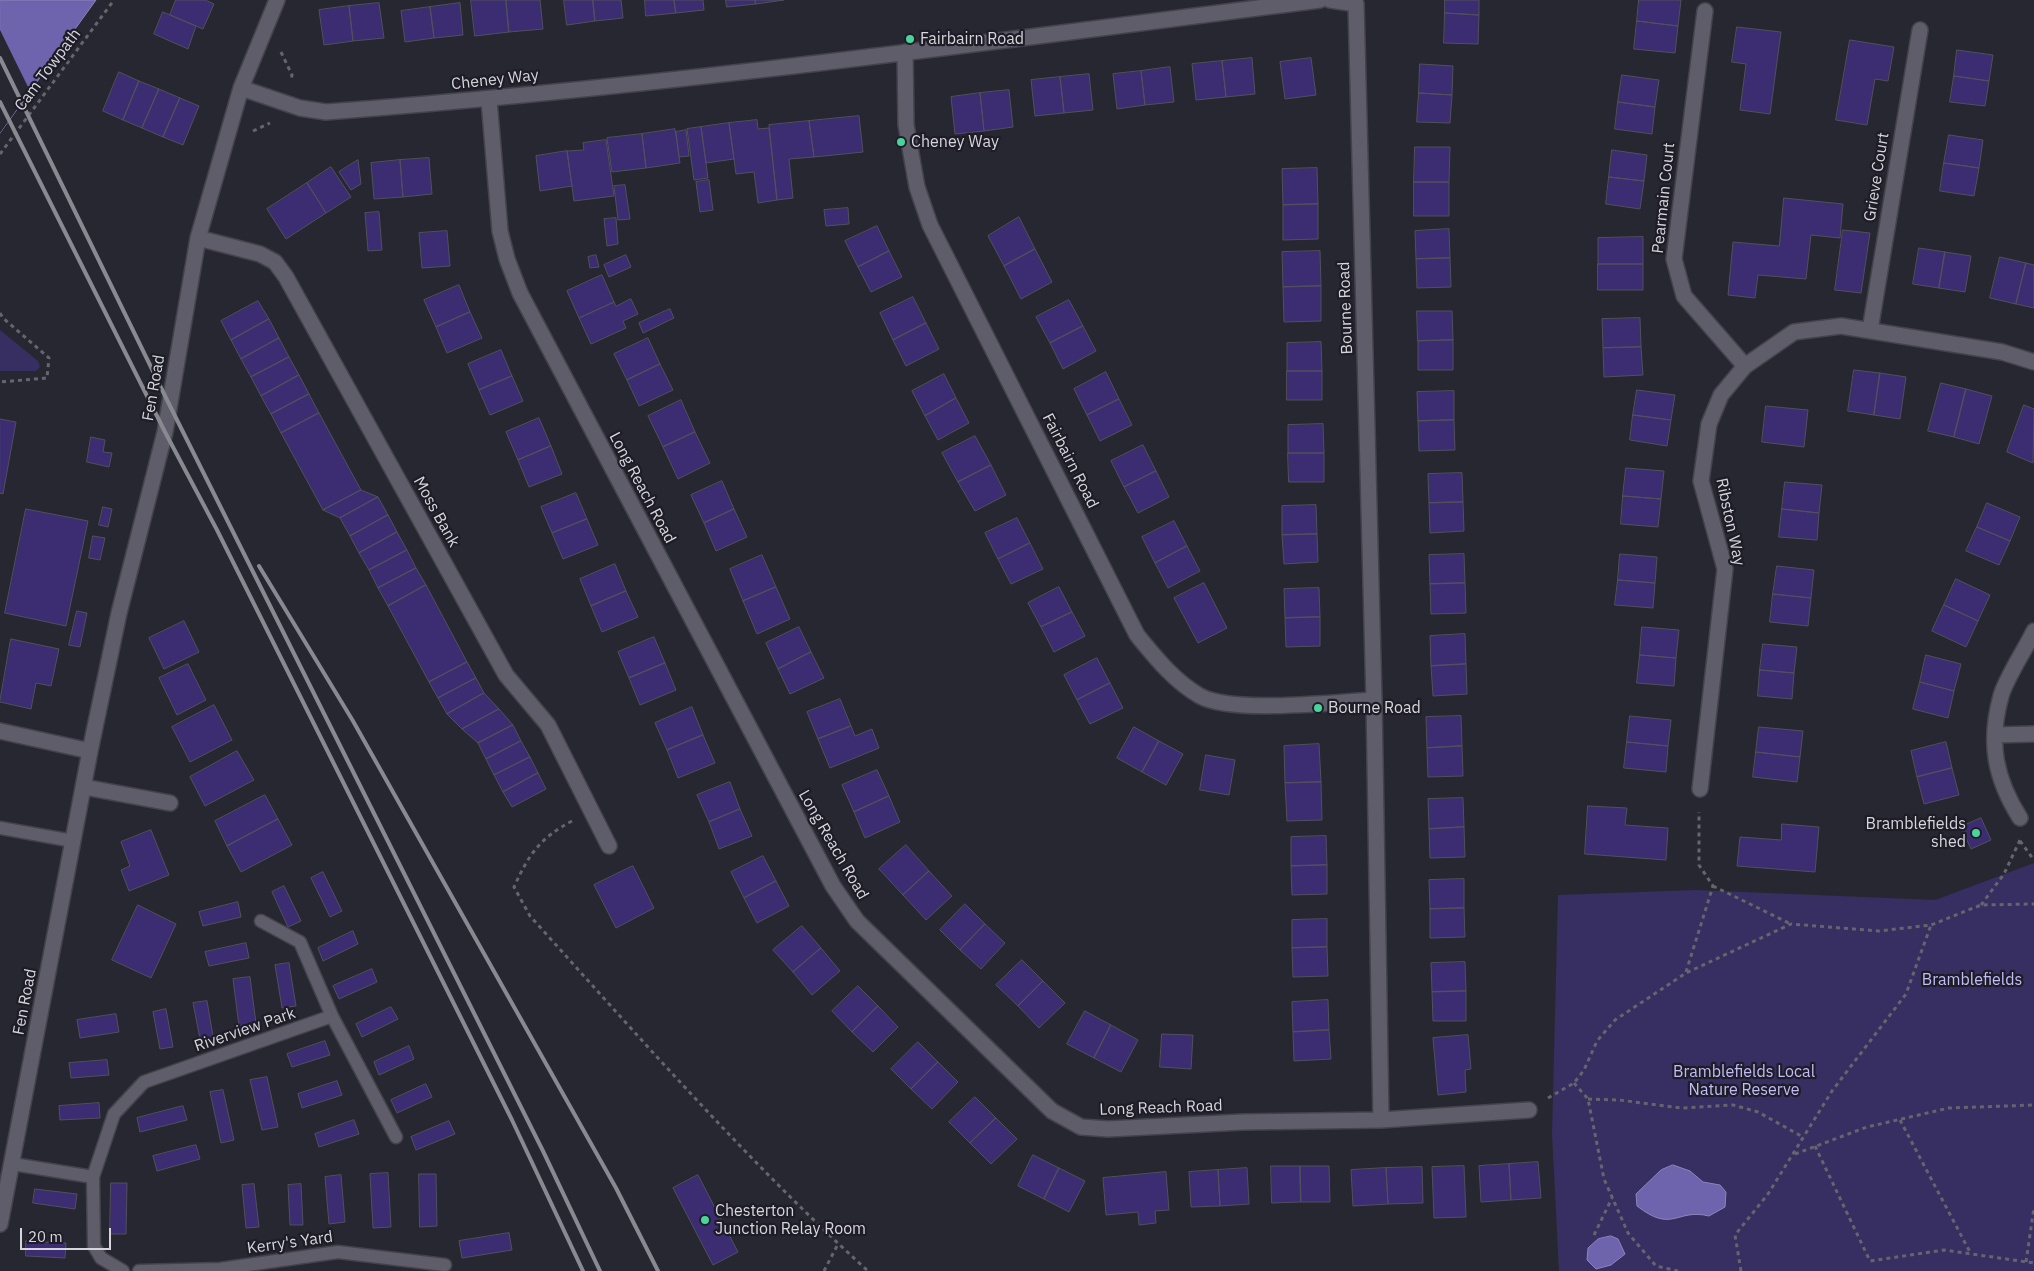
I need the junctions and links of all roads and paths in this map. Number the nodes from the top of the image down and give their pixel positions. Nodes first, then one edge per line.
1 (114, 0) edge
2 (277, 0) edge
3 (1320, 0) edge
4 (1330, 0) edge
5 (1358, 2) edge
6 (1705, 11) dead end
7 (1920, 30) dead end
8 (280, 46) dead end
9 (904, 52) junction
10 (242, 88) junction
11 (489, 100) junction
12 (286, 104) junction
13 (245, 135) dead end
14 (0, 154) edge
15 (198, 238) junction
16 (0, 312) edge
17 (1870, 330) junction
18 (2034, 362) edge
19 (1745, 366) junction
20 (0, 382) edge
21 (2034, 631) edge
22 (1374, 700) junction
23 (0, 730) edge
24 (2034, 734) edge
25 (1995, 735) junction
26 (90, 750) junction
27 (84, 787) junction
28 (1700, 790) joint
29 (170, 803) dead end
30 (591, 810) junction
31 (2020, 818) joint
32 (0, 828) edge
33 (2020, 840) junction
34 (73, 841) junction
35 (609, 846) dead end
36 (2034, 860) edge
37 (1713, 886) junction
38 (2034, 904) edge
39 (1980, 905) junction
40 (261, 921) dead end
41 (1791, 924) junction
42 (1931, 925) junction
43 (1686, 973) junction
44 (332, 1016) junction
45 (1574, 1083) junction
46 (1588, 1099) junction
47 (2034, 1105) edge
48 (1528, 1110) joint
49 (1381, 1120) junction
50 (1900, 1120) junction
51 (396, 1137) dead end
52 (1803, 1137) junction
53 (1815, 1146) junction
54 (1794, 1154) junction
55 (13, 1164) junction
56 (93, 1177) junction
57 (1612, 1197) junction
58 (2034, 1207) edge
59 (0, 1224) edge
60 (1594, 1235) dead end
61 (838, 1244) junction
62 (1972, 1254) junction
63 (2026, 1262) junction
64 (2034, 1263) edge
65 (445, 1265) dead end
66 (123, 1271) edge
67 (139, 1271) edge
68 (824, 1271) edge
69 (868, 1271) edge
70 (1678, 1271) edge
71 (1741, 1271) edge

1 - 14 path, Cam Towpath
2 - 10 street, Fen Road
3 - 9 street, Cheney Way
4 - 5 street
5 - 22 street, Bourne Road
6 - 19 street, Pearmain Court
7 - 17 street, Grieve Court
8 - 12 path
9 - 11 street, Cheney Way
9 - 22 street, Fairbairn Road
10 - 12 street, Cheney Way
10 - 15 street, Fen Road
11 - 12 street, Cheney Way
11 - 49 street, Long Reach Road
12 - 13 path
15 - 26 street, Fen Road
15 - 30 street, Moss Bank
16 - 20 path
17 - 18 street, Ribston Way
17 - 19 street, Ribston Way
19 - 28 street, Ribston Way
21 - 25 street
22 - 49 street, Bourne Road
23 - 26 street
24 - 25 street
25 - 31 street
26 - 27 street, Fen Road
27 - 29 street
27 - 34 street, Fen Road
28 - 37 path
30 - 35 street, Moss Bank
30 - 61 path
31 - 33 path
32 - 34 lane
33 - 36 path
33 - 39 path
34 - 55 street, Fen Road
37 - 41 path
37 - 43 path
38 - 39 path
39 - 42 path
40 - 44 lane
41 - 42 path
41 - 43 path
42 - 52 path
43 - 45 path
44 - 51 lane
44 - 56 lane, Riverview Park
45 - 46 path
45 - 48 path
46 - 52 path
46 - 57 path
47 - 50 path
48 - 49 street, Long Reach Road
50 - 53 path
50 - 62 path
52 - 54 path
53 - 54 path
53 - 62 path
54 - 71 path
55 - 56 lane
55 - 59 street, Fen Road
56 - 66 lane
57 - 60 path
57 - 70 path
58 - 63 path
61 - 68 path
61 - 69 path
62 - 63 path
63 - 64 path
65 - 67 lane, Kerry's Yard

